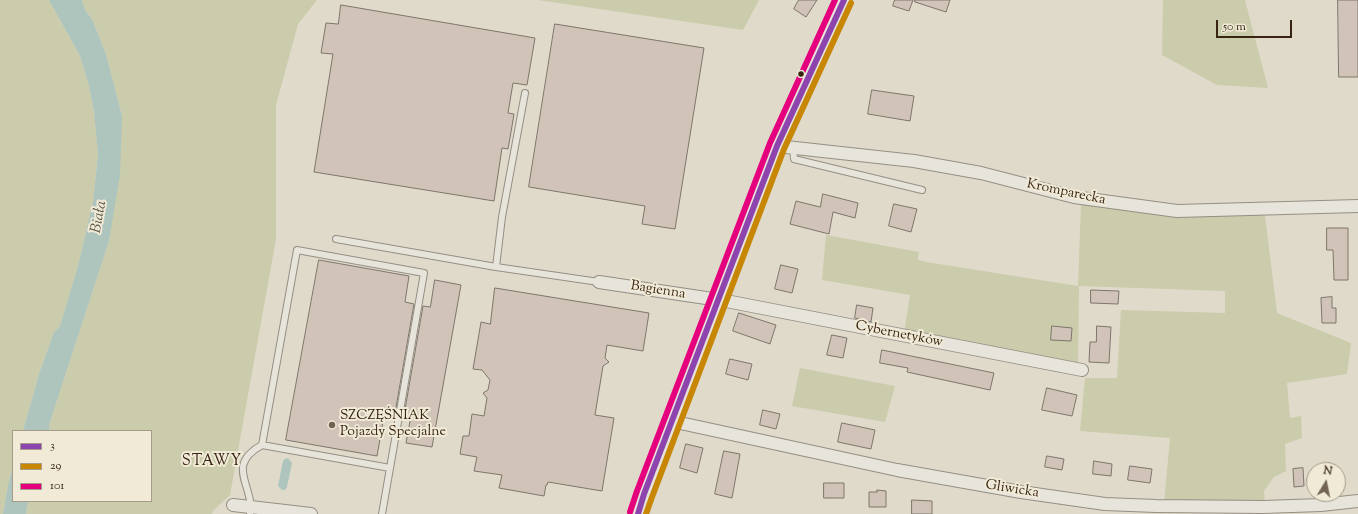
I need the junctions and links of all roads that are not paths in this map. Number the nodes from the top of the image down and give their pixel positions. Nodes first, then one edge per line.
1 (844, 0) edge
2 (525, 93) dead end
3 (777, 146) junction
4 (793, 148) junction
5 (922, 190) dead end
6 (1358, 206) edge
7 (336, 239) dead end
8 (496, 267) junction
9 (599, 282) joint
10 (717, 301) junction
11 (1082, 370) dead end
12 (671, 421) junction
13 (262, 445) junction
14 (390, 468) junction
15 (1358, 501) edge
16 (233, 506) dead end
17 (251, 511) edge
18 (311, 514) edge
19 (382, 514) edge
20 (638, 514) edge

1 - 3 street
2 - 8 lane
3 - 4 street, Kromparecka
3 - 10 street
4 - 5 lane
4 - 6 street, Kromparecka
7 - 8 lane
8 - 9 lane
9 - 10 street, Bagienna
10 - 11 street, Cybernetyków
10 - 12 street
12 - 15 street, Gliwicka
12 - 20 street
13 - 14 lane
13 - 14 lane
13 - 17 lane
14 - 19 lane
16 - 17 street
17 - 18 street

